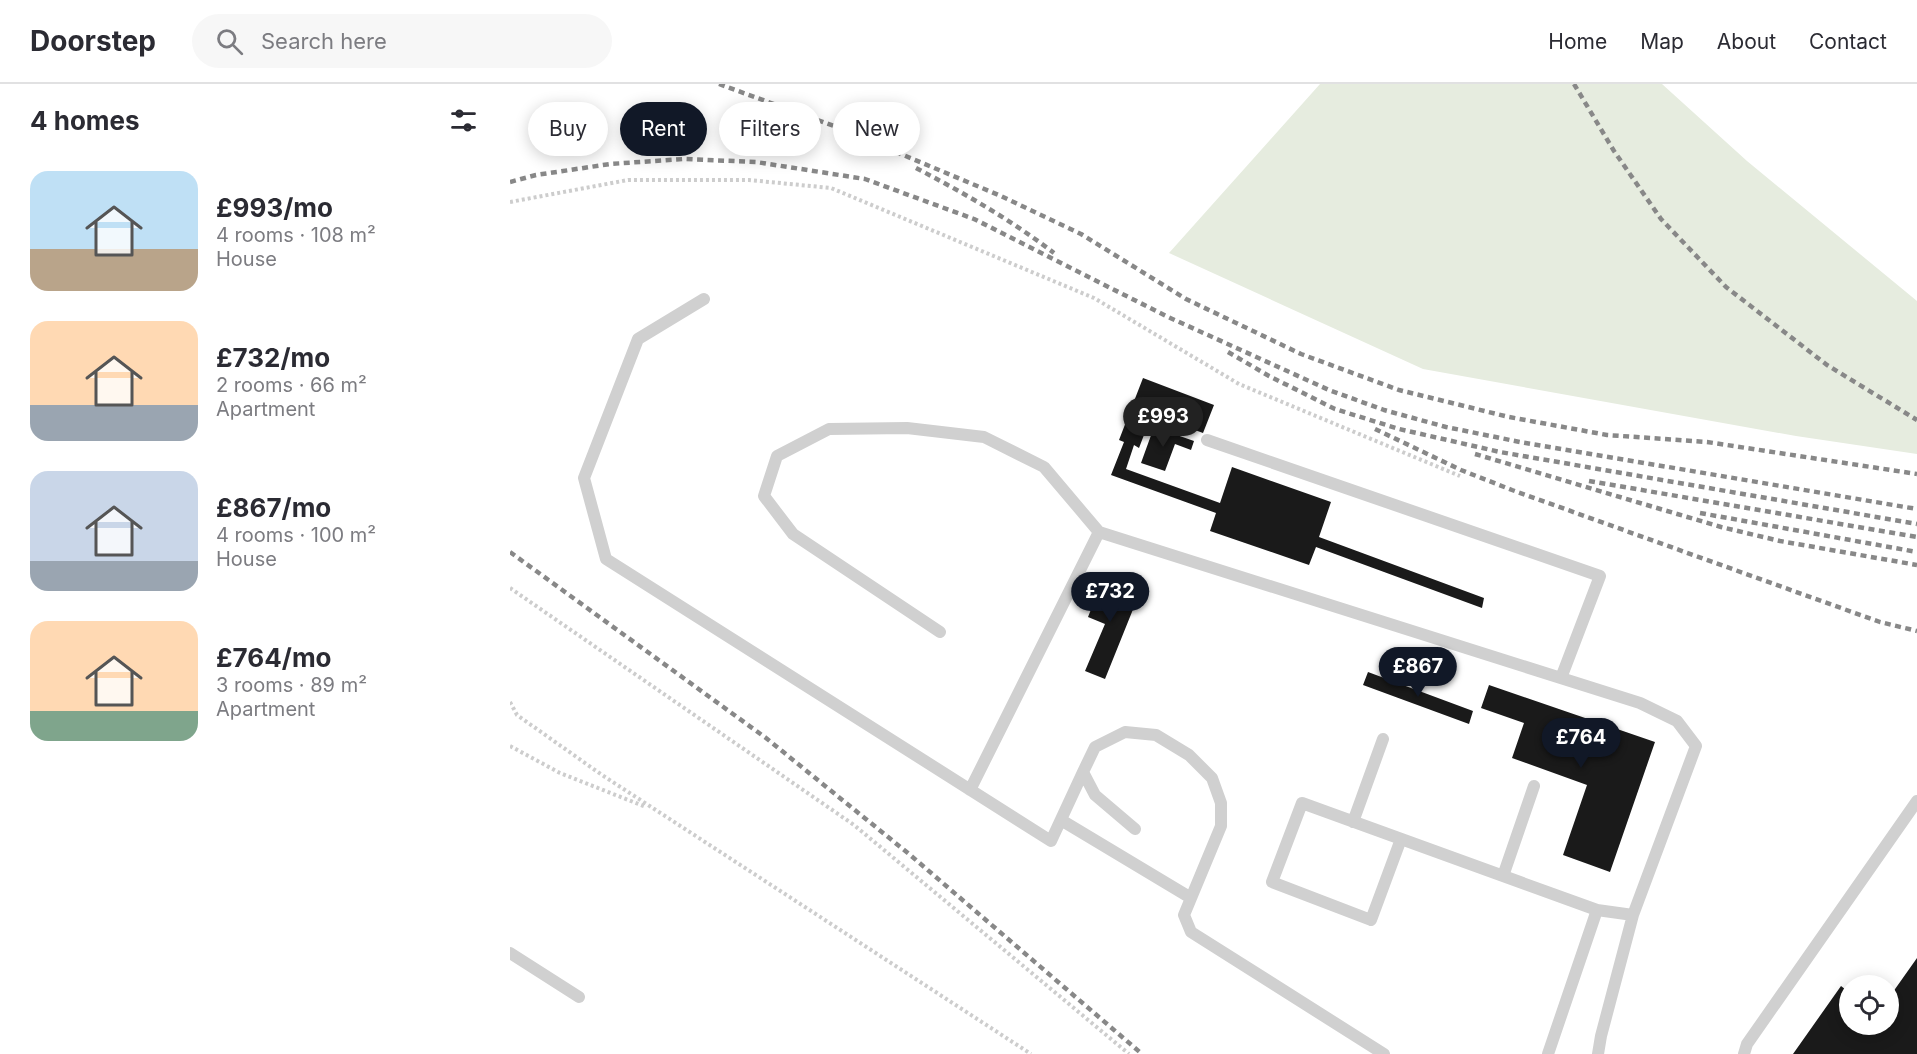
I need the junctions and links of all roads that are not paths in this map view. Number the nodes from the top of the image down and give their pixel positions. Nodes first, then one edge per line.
1 (704, 299) dead end
2 (1207, 440) dead end
3 (1099, 532) junction
4 (940, 633) dead end
5 (1561, 678) junction
6 (1383, 739) dead end
7 (1083, 772) junction
8 (1534, 786) dead end
9 (970, 790) junction
10 (1917, 801) edge
11 (1061, 820) junction
12 (1353, 822) junction
13 (1135, 829) dead end
14 (1401, 839) junction
15 (1503, 876) junction
16 (1191, 898) junction
17 (1597, 910) junction
18 (1633, 915) junction
19 (510, 953) edge
20 (579, 997) dead end
21 (1384, 1054) edge
22 (1548, 1054) edge
23 (1598, 1054) edge
24 (1744, 1054) edge

1 - 9 lane
2 - 5 lane
3 - 4 lane
3 - 5 lane
3 - 9 lane
5 - 18 lane
6 - 12 lane
7 - 11 lane
7 - 13 lane
7 - 16 lane
8 - 15 lane
9 - 11 lane
10 - 24 lane
11 - 16 lane
12 - 14 lane
12 - 14 lane
14 - 15 lane
15 - 17 lane
16 - 21 lane
17 - 18 lane
17 - 22 lane
18 - 23 lane
19 - 20 lane

